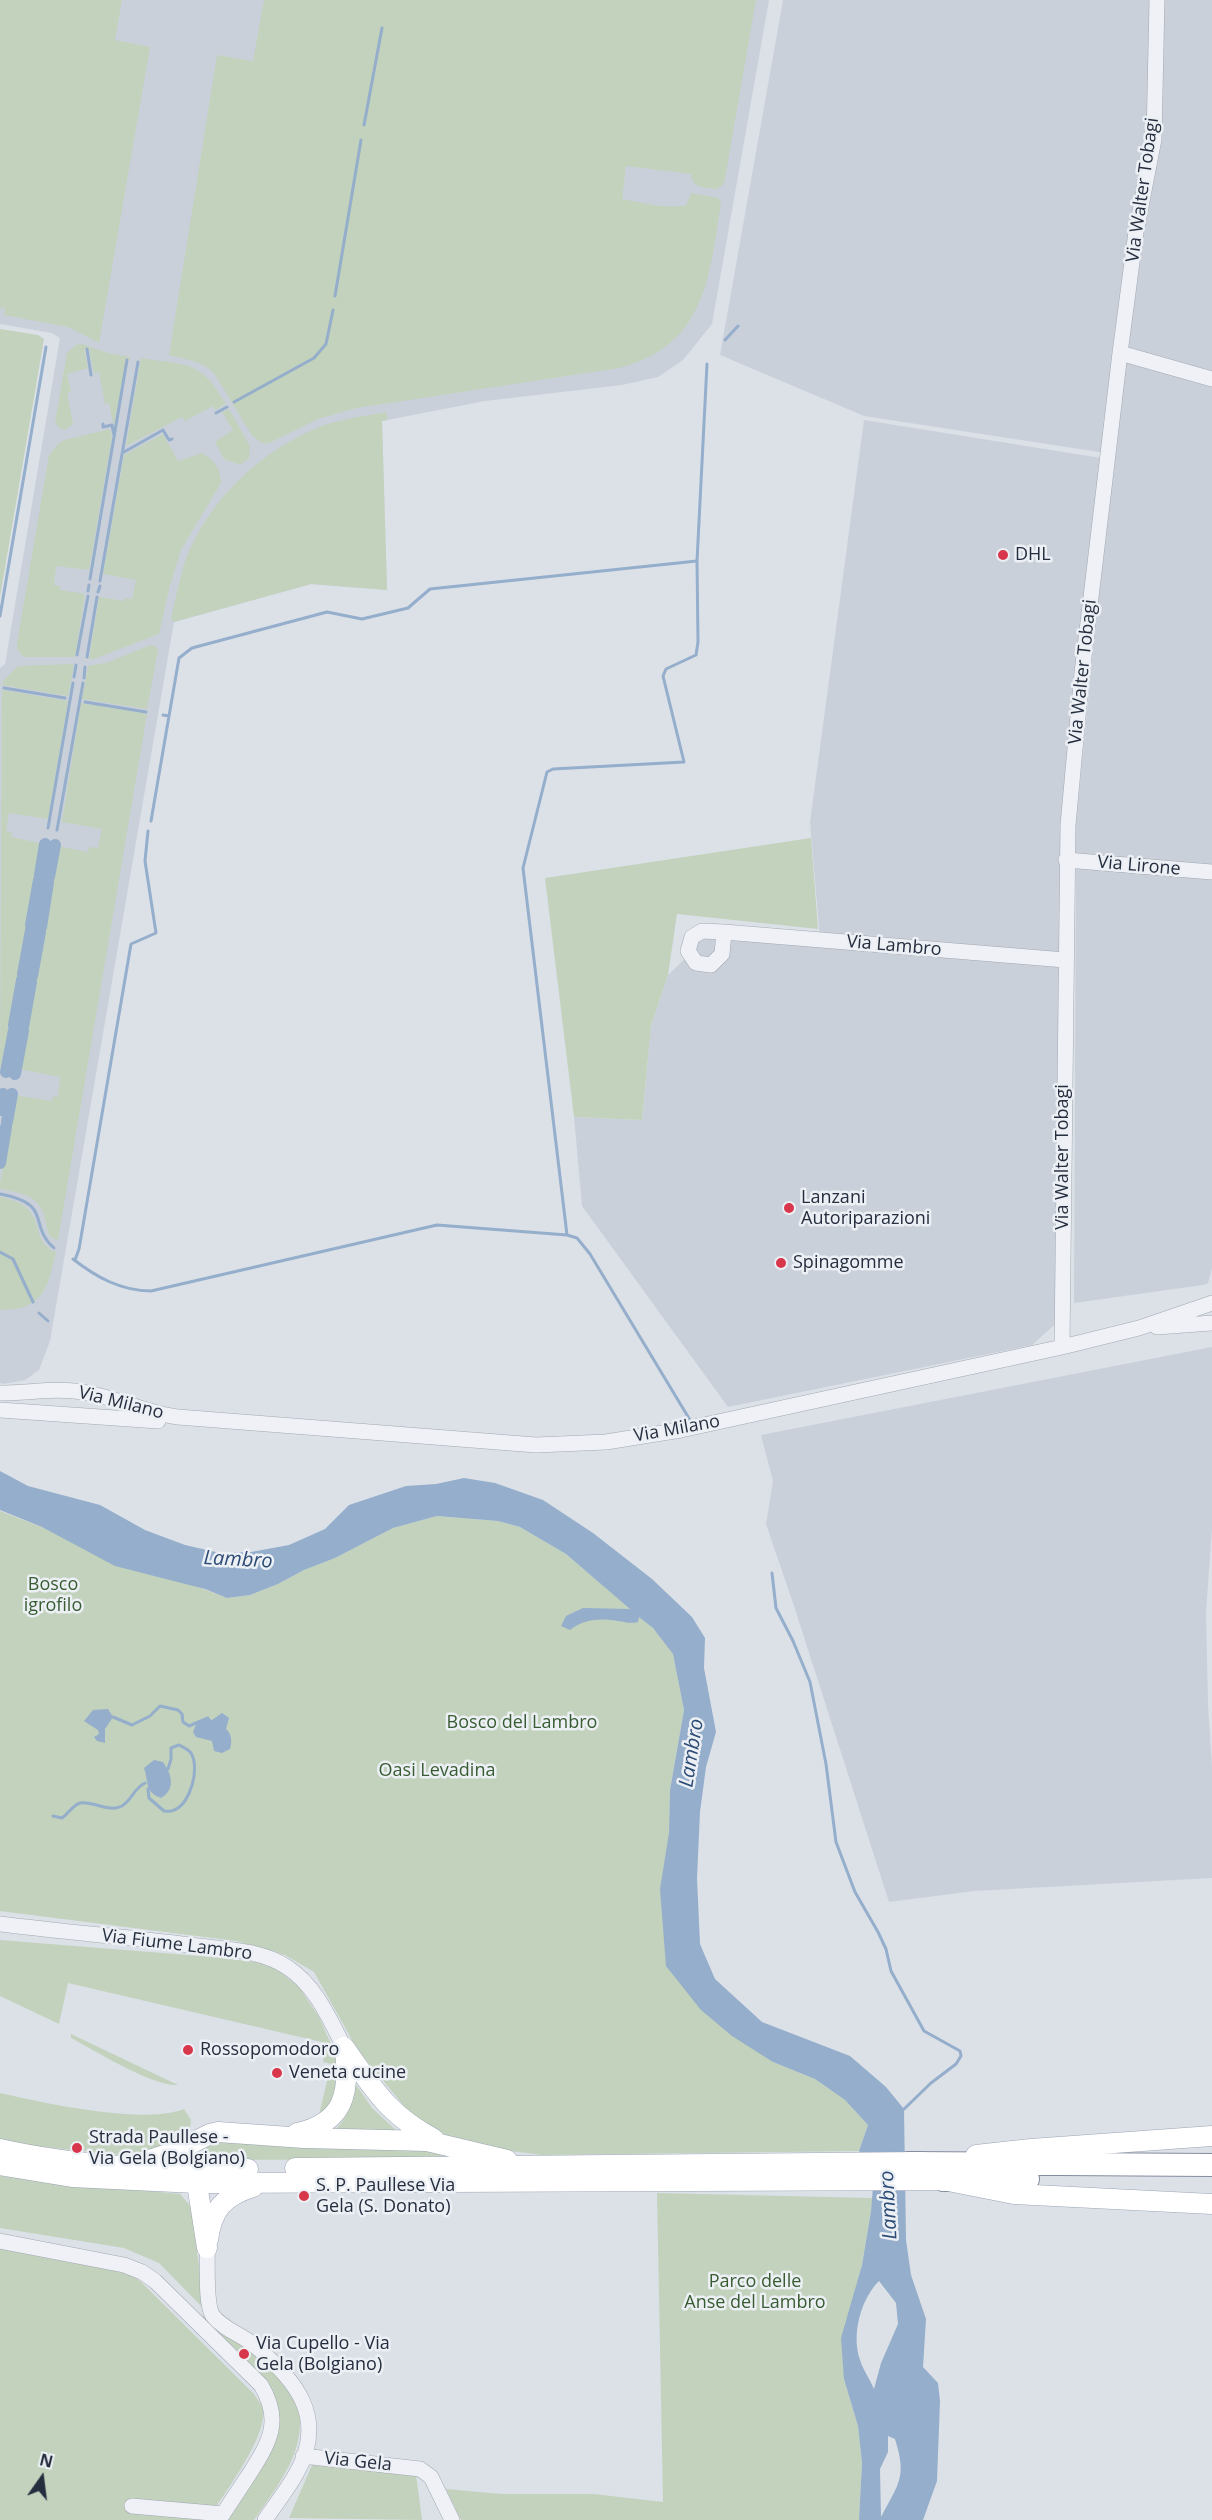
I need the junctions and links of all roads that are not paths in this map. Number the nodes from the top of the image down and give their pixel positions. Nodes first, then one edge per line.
1 (1157, 0) edge
2 (1120, 353) junction
3 (1212, 379) edge
4 (1066, 860) junction
5 (1212, 872) edge
6 (723, 932) dead end
7 (1065, 960) junction
8 (1212, 1303) edge
9 (1212, 1323) edge
10 (1139, 1328) junction
11 (1062, 1347) junction
12 (0, 1393) edge
13 (0, 1410) edge
14 (206, 1419) junction
15 (0, 1924) edge
16 (344, 2048) junction
17 (1212, 2136) edge
18 (203, 2137) junction
19 (277, 2137) junction
20 (445, 2144) junction
21 (0, 2149) edge
22 (0, 2165) edge
23 (129, 2166) junction
24 (533, 2167) junction
25 (863, 2172) junction
26 (908, 2172) junction
27 (1211, 2172) edge
28 (195, 2175) junction
29 (943, 2180) junction
30 (269, 2182) junction
31 (1126, 2198) junction
32 (1212, 2204) edge
33 (1212, 2213) edge
34 (0, 2241) edge
35 (207, 2248) junction
36 (303, 2456) junction
37 (132, 2506) dead end
38 (221, 2517) edge
39 (265, 2520) edge
40 (452, 2520) edge

1 - 2 street, Via Walter Tobagi
2 - 3 street
2 - 4 street, Via Walter Tobagi
4 - 5 street, Via Lirone
4 - 7 street, Via Walter Tobagi
6 - 7 street, Via Lambro
7 - 11 street, Via Walter Tobagi
8 - 10 street, Via Milano
9 - 10 street, Via Milano
10 - 11 street, Via Milano
11 - 14 street, Via Milano
12 - 14 street, Via Milano
13 - 14 street, Via Milano
15 - 16 street, Via Fiume Lambro
16 - 19 main road
16 - 20 main road
17 - 26 main road
18 - 19 main road
18 - 23 main road
18 - 28 main road
19 - 20 main road
20 - 24 main road
21 - 23 main road
22 - 28 main road
23 - 28 main road
24 - 25 main road
24 - 28 main road
25 - 26 main road
25 - 30 main road
26 - 27 highway
26 - 29 main road
27 - 29 highway
28 - 30 main road
28 - 35 main road
29 - 31 main road
30 - 35 main road
31 - 32 main road
31 - 33 main road
34 - 38 street
35 - 36 street, Via Gela
36 - 39 street
36 - 40 street, Via Gela
37 - 38 street

